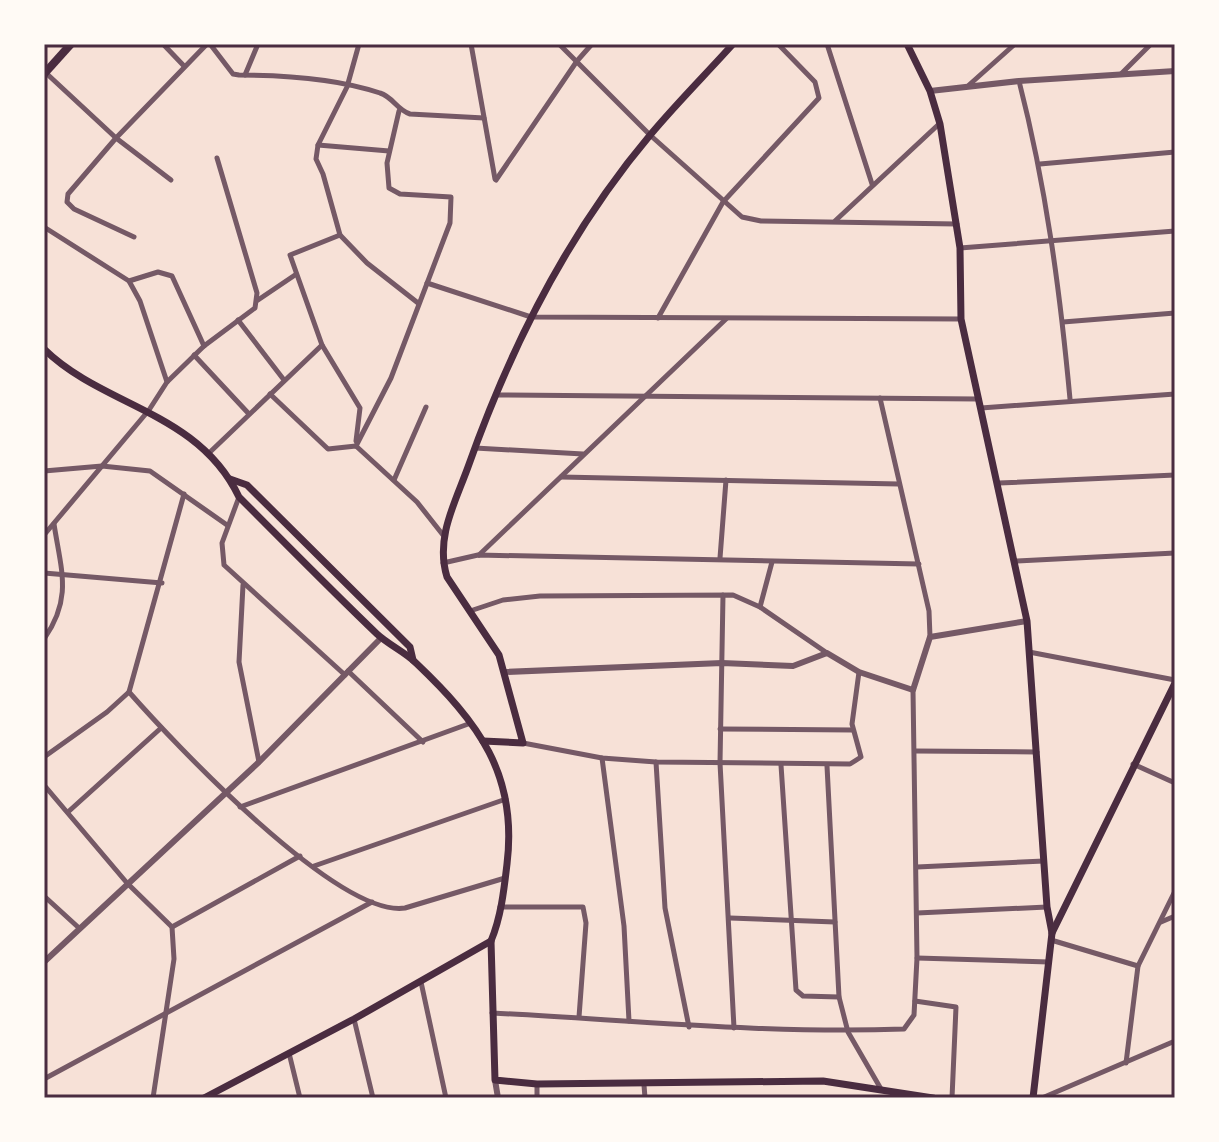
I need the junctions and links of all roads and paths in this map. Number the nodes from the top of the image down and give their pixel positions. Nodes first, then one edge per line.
1 (71, 44) edge
2 (163, 44) edge
3 (208, 44) edge
4 (258, 44) edge
5 (359, 44) edge
6 (471, 44) edge
7 (559, 44) edge
8 (592, 44) edge
9 (733, 44) edge
10 (778, 44) edge
11 (827, 44) edge
12 (907, 44) edge
13 (1015, 44) edge
14 (1151, 44) edge
15 (577, 61) junction
16 (184, 66) junction
17 (1175, 71) edge
18 (45, 74) edge
19 (1121, 74) junction
20 (245, 75) junction
21 (1019, 81) junction
22 (969, 85) junction
23 (347, 87) junction
24 (930, 91) junction
25 (399, 111) junction
26 (484, 118) junction
27 (940, 124) junction
28 (650, 135) junction
29 (116, 138) junction
30 (318, 145) junction
31 (389, 151) junction
32 (1175, 152) edge
33 (217, 158) dead end
34 (1040, 164) junction
35 (171, 180) dead end
36 (872, 184) junction
37 (723, 202) junction
38 (835, 221) junction
39 (958, 224) junction
40 (44, 227) edge
41 (1175, 231) edge
42 (340, 235) junction
43 (134, 237) dead end
44 (1053, 241) junction
45 (960, 248) junction
46 (295, 275) junction
47 (129, 281) junction
48 (427, 283) junction
49 (257, 301) junction
50 (418, 303) junction
51 (1175, 313) edge
52 (531, 317) junction
53 (658, 318) junction
54 (726, 319) junction
55 (961, 319) junction
56 (238, 320) junction
57 (1063, 322) junction
58 (322, 345) junction
59 (204, 346) junction
60 (44, 349) edge
61 (194, 355) junction
62 (284, 380) junction
63 (167, 382) junction
64 (270, 394) junction
65 (1175, 394) edge
66 (496, 395) junction
67 (645, 396) junction
68 (880, 398) junction
69 (1070, 399) junction
70 (979, 403) junction
71 (426, 407) dead end
72 (149, 410) junction
73 (249, 414) junction
74 (356, 446) junction
75 (475, 448) junction
76 (584, 454) junction
77 (207, 455) junction
78 (102, 466) junction
79 (44, 471) edge
80 (1175, 475) edge
81 (561, 477) junction
82 (230, 479) junction
83 (394, 480) junction
84 (726, 480) junction
85 (999, 483) junction
86 (899, 484) junction
87 (184, 494) junction
88 (239, 497) junction
89 (54, 523) junction
90 (227, 525) junction
91 (44, 535) edge
92 (443, 535) junction
93 (1175, 553) edge
94 (478, 555) junction
95 (720, 558) junction
96 (1017, 561) junction
97 (772, 562) junction
98 (443, 563) junction
99 (919, 564) junction
100 (44, 573) edge
101 (62, 575) junction
102 (162, 583) junction
103 (243, 584) junction
104 (723, 595) junction
105 (760, 607) junction
106 (473, 610) junction
107 (1027, 621) junction
108 (930, 637) junction
109 (381, 638) junction
110 (44, 639) edge
111 (1029, 652) junction
112 (827, 653) junction
113 (413, 660) junction
114 (722, 663) junction
115 (505, 672) junction
116 (859, 672) junction
117 (347, 673) junction
118 (1175, 682) edge
119 (913, 690) junction
120 (129, 692) junction
121 (472, 723) junction
122 (161, 728) junction
123 (720, 729) junction
124 (852, 730) junction
125 (483, 741) junction
126 (423, 742) junction
127 (523, 743) junction
128 (915, 751) junction
129 (1037, 752) junction
130 (44, 757) edge
131 (602, 758) junction
132 (259, 762) junction
133 (656, 762) junction
134 (720, 763) junction
135 (1133, 764) junction
136 (781, 765) junction
137 (827, 766) junction
138 (1175, 783) edge
139 (44, 785) edge
140 (225, 795) junction
141 (507, 799) junction
142 (239, 807) junction
143 (68, 812) junction
144 (300, 856) junction
145 (1044, 861) junction
146 (314, 866) junction
147 (917, 867) junction
148 (505, 878) junction
149 (127, 883) junction
150 (1175, 891) edge
151 (44, 896) edge
152 (372, 902) junction
153 (500, 907) junction
154 (1047, 907) junction
155 (917, 913) junction
156 (1175, 916) edge
157 (730, 918) junction
158 (792, 921) junction
159 (835, 922) junction
160 (1160, 922) junction
161 (172, 927) junction
162 (79, 928) junction
163 (1052, 937) junction
164 (491, 941) junction
165 (917, 958) junction
166 (44, 962) edge
167 (1049, 962) junction
168 (1138, 966) junction
169 (421, 982) junction
170 (839, 997) junction
171 (915, 1001) junction
172 (491, 1013) junction
173 (167, 1015) junction
174 (579, 1017) junction
175 (354, 1019) junction
176 (629, 1021) junction
177 (689, 1027) junction
178 (734, 1028) junction
179 (848, 1032) junction
180 (1175, 1041) edge
181 (289, 1053) junction
182 (1126, 1063) junction
183 (44, 1079) edge
184 (495, 1080) junction
185 (537, 1084) junction
186 (644, 1085) junction
187 (226, 1087) junction
188 (881, 1090) junction
189 (923, 1097) edge
190 (153, 1098) edge
191 (204, 1098) edge
192 (228, 1098) edge
193 (300, 1098) edge
194 (373, 1098) edge
195 (446, 1098) edge
196 (498, 1098) edge
197 (537, 1098) edge
198 (645, 1098) edge
199 (933, 1098) edge
200 (952, 1098) edge
201 (1033, 1098) edge
202 (1042, 1098) edge

1 - 18 highway
2 - 16 street
3 - 16 street
3 - 20 street
4 - 20 street
5 - 23 street
6 - 26 street
7 - 15 street
8 - 15 street
9 - 28 main road
10 - 37 street
11 - 36 street
12 - 24 main road
13 - 22 street
14 - 19 street
15 - 26 street
15 - 28 street
16 - 29 street
17 - 19 street
18 - 29 street
19 - 21 street
20 - 23 street
21 - 22 street
21 - 34 street
22 - 24 street
23 - 25 street
23 - 30 street
24 - 27 main road
25 - 26 street
25 - 31 street
27 - 36 street
27 - 39 main road
28 - 37 street
28 - 52 main road
29 - 35 street
29 - 43 street
30 - 31 street
30 - 42 street
31 - 48 street
32 - 34 street
33 - 49 street
34 - 44 street
36 - 38 street
37 - 38 street
37 - 53 street
38 - 39 street
39 - 45 main road
40 - 47 street
41 - 44 street
42 - 46 street
42 - 50 street
44 - 45 street
44 - 57 street
45 - 55 main road
46 - 49 street
46 - 58 street
47 - 59 street
47 - 63 street
48 - 50 street
48 - 52 street
49 - 56 street
50 - 74 street
51 - 57 street
52 - 53 street
52 - 66 main road
53 - 54 street
54 - 55 street
54 - 67 street
55 - 70 main road
56 - 59 street
56 - 62 street
57 - 69 street
58 - 62 street
58 - 74 street
59 - 61 street
60 - 72 main road
61 - 63 street
61 - 73 street
62 - 64 street
63 - 72 street
64 - 73 street
64 - 74 street
65 - 69 street
66 - 67 street
66 - 75 main road
67 - 68 street
67 - 76 street
68 - 70 street
68 - 86 street
69 - 70 street
70 - 85 main road
71 - 83 street
72 - 77 main road
72 - 78 street
73 - 77 street
74 - 83 street
75 - 76 street
75 - 92 main road
76 - 81 street
77 - 82 main road
78 - 79 street
78 - 87 street
78 - 89 street
80 - 85 street
81 - 84 street
81 - 94 street
82 - 88 main road
82 - 113 main road
83 - 92 street
84 - 86 street
84 - 95 street
85 - 96 main road
86 - 99 street
87 - 90 street
87 - 102 street
88 - 90 street
88 - 109 main road
89 - 91 street
89 - 101 street
90 - 103 street
92 - 98 main road
93 - 96 street
94 - 95 street
94 - 98 street
95 - 97 street
96 - 107 main road
97 - 99 street
97 - 105 street
98 - 106 main road
99 - 108 street
100 - 101 street
101 - 102 street
101 - 110 street
102 - 120 street
103 - 117 street
103 - 132 street
104 - 105 street
104 - 106 street
104 - 114 street
105 - 112 street
106 - 115 main road
107 - 108 street
107 - 111 main road
108 - 119 street
109 - 113 main road
109 - 117 street
111 - 118 street
111 - 129 main road
112 - 114 street
112 - 116 street
113 - 121 main road
114 - 115 street
114 - 123 street
115 - 127 main road
116 - 119 street
116 - 124 street
117 - 126 street
117 - 132 street
118 - 135 main road
119 - 128 street
120 - 122 street
120 - 130 street
121 - 125 main road
121 - 126 street
122 - 140 street
122 - 143 street
123 - 124 street
123 - 134 street
124 - 137 street
125 - 127 main road
125 - 141 main road
126 - 142 street
127 - 131 street
128 - 129 street
128 - 147 street
129 - 145 main road
131 - 133 street
131 - 176 street
132 - 140 street
133 - 134 street
133 - 177 street
134 - 136 street
134 - 157 street
135 - 138 street
135 - 163 main road
136 - 137 street
136 - 158 street
137 - 159 street
139 - 143 street
140 - 142 street
140 - 149 street
141 - 146 street
141 - 148 main road
142 - 144 street
143 - 149 street
144 - 146 street
144 - 161 street
145 - 147 street
145 - 154 main road
146 - 152 street
147 - 155 street
148 - 152 street
148 - 153 main road
149 - 161 street
149 - 162 street
150 - 160 street
151 - 162 street
152 - 173 street
153 - 164 main road
153 - 174 street
154 - 155 street
154 - 163 main road
155 - 165 street
156 - 160 street
157 - 158 street
157 - 178 street
158 - 159 street
158 - 170 street
159 - 170 street
160 - 168 street
161 - 173 street
162 - 166 street
163 - 167 main road
163 - 168 street
164 - 169 main road
164 - 172 main road
165 - 167 street
165 - 171 street
167 - 201 main road
168 - 182 street
169 - 175 main road
169 - 195 street
170 - 179 street
171 - 179 street
171 - 200 street
172 - 174 street
172 - 184 main road
173 - 183 street
173 - 190 street
174 - 176 street
175 - 181 main road
175 - 194 street
176 - 177 street
177 - 178 street
178 - 179 street
179 - 188 street
180 - 182 street
181 - 187 main road
181 - 193 street
182 - 202 street
184 - 185 main road
184 - 196 street
185 - 186 main road
185 - 197 street
186 - 188 main road
186 - 198 street
187 - 191 main road
187 - 192 street
188 - 189 main road
189 - 199 main road

